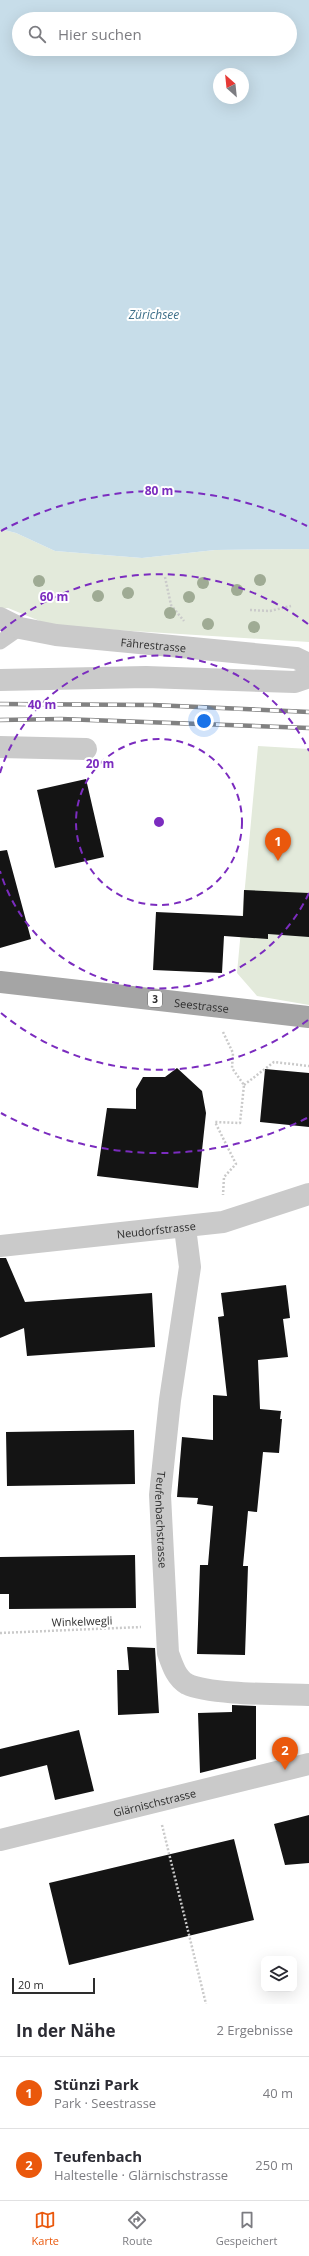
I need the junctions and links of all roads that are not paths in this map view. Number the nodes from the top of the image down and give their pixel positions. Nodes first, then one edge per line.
1 (0, 618) edge
2 (5, 631) edge
3 (0, 641) edge
4 (309, 664) edge
5 (309, 677) edge
6 (2, 678) edge
7 (0, 747) edge
8 (86, 749) dead end
9 (0, 982) edge
10 (309, 1017) edge
11 (309, 1194) edge
12 (185, 1228) junction
13 (0, 1246) edge
14 (309, 1695) edge
15 (309, 1764) edge
16 (0, 1840) edge

1 - 2 street, Fährestrasse
2 - 3 lane
2 - 4 street, Fährestrasse
5 - 6 street
7 - 8 street
9 - 10 main road, Seestrasse / 3
11 - 12 street, Neudorfstrasse
12 - 13 street, Neudorfstrasse
12 - 14 street, Teufenbachstrasse
15 - 16 street, Glärnischstrasse

